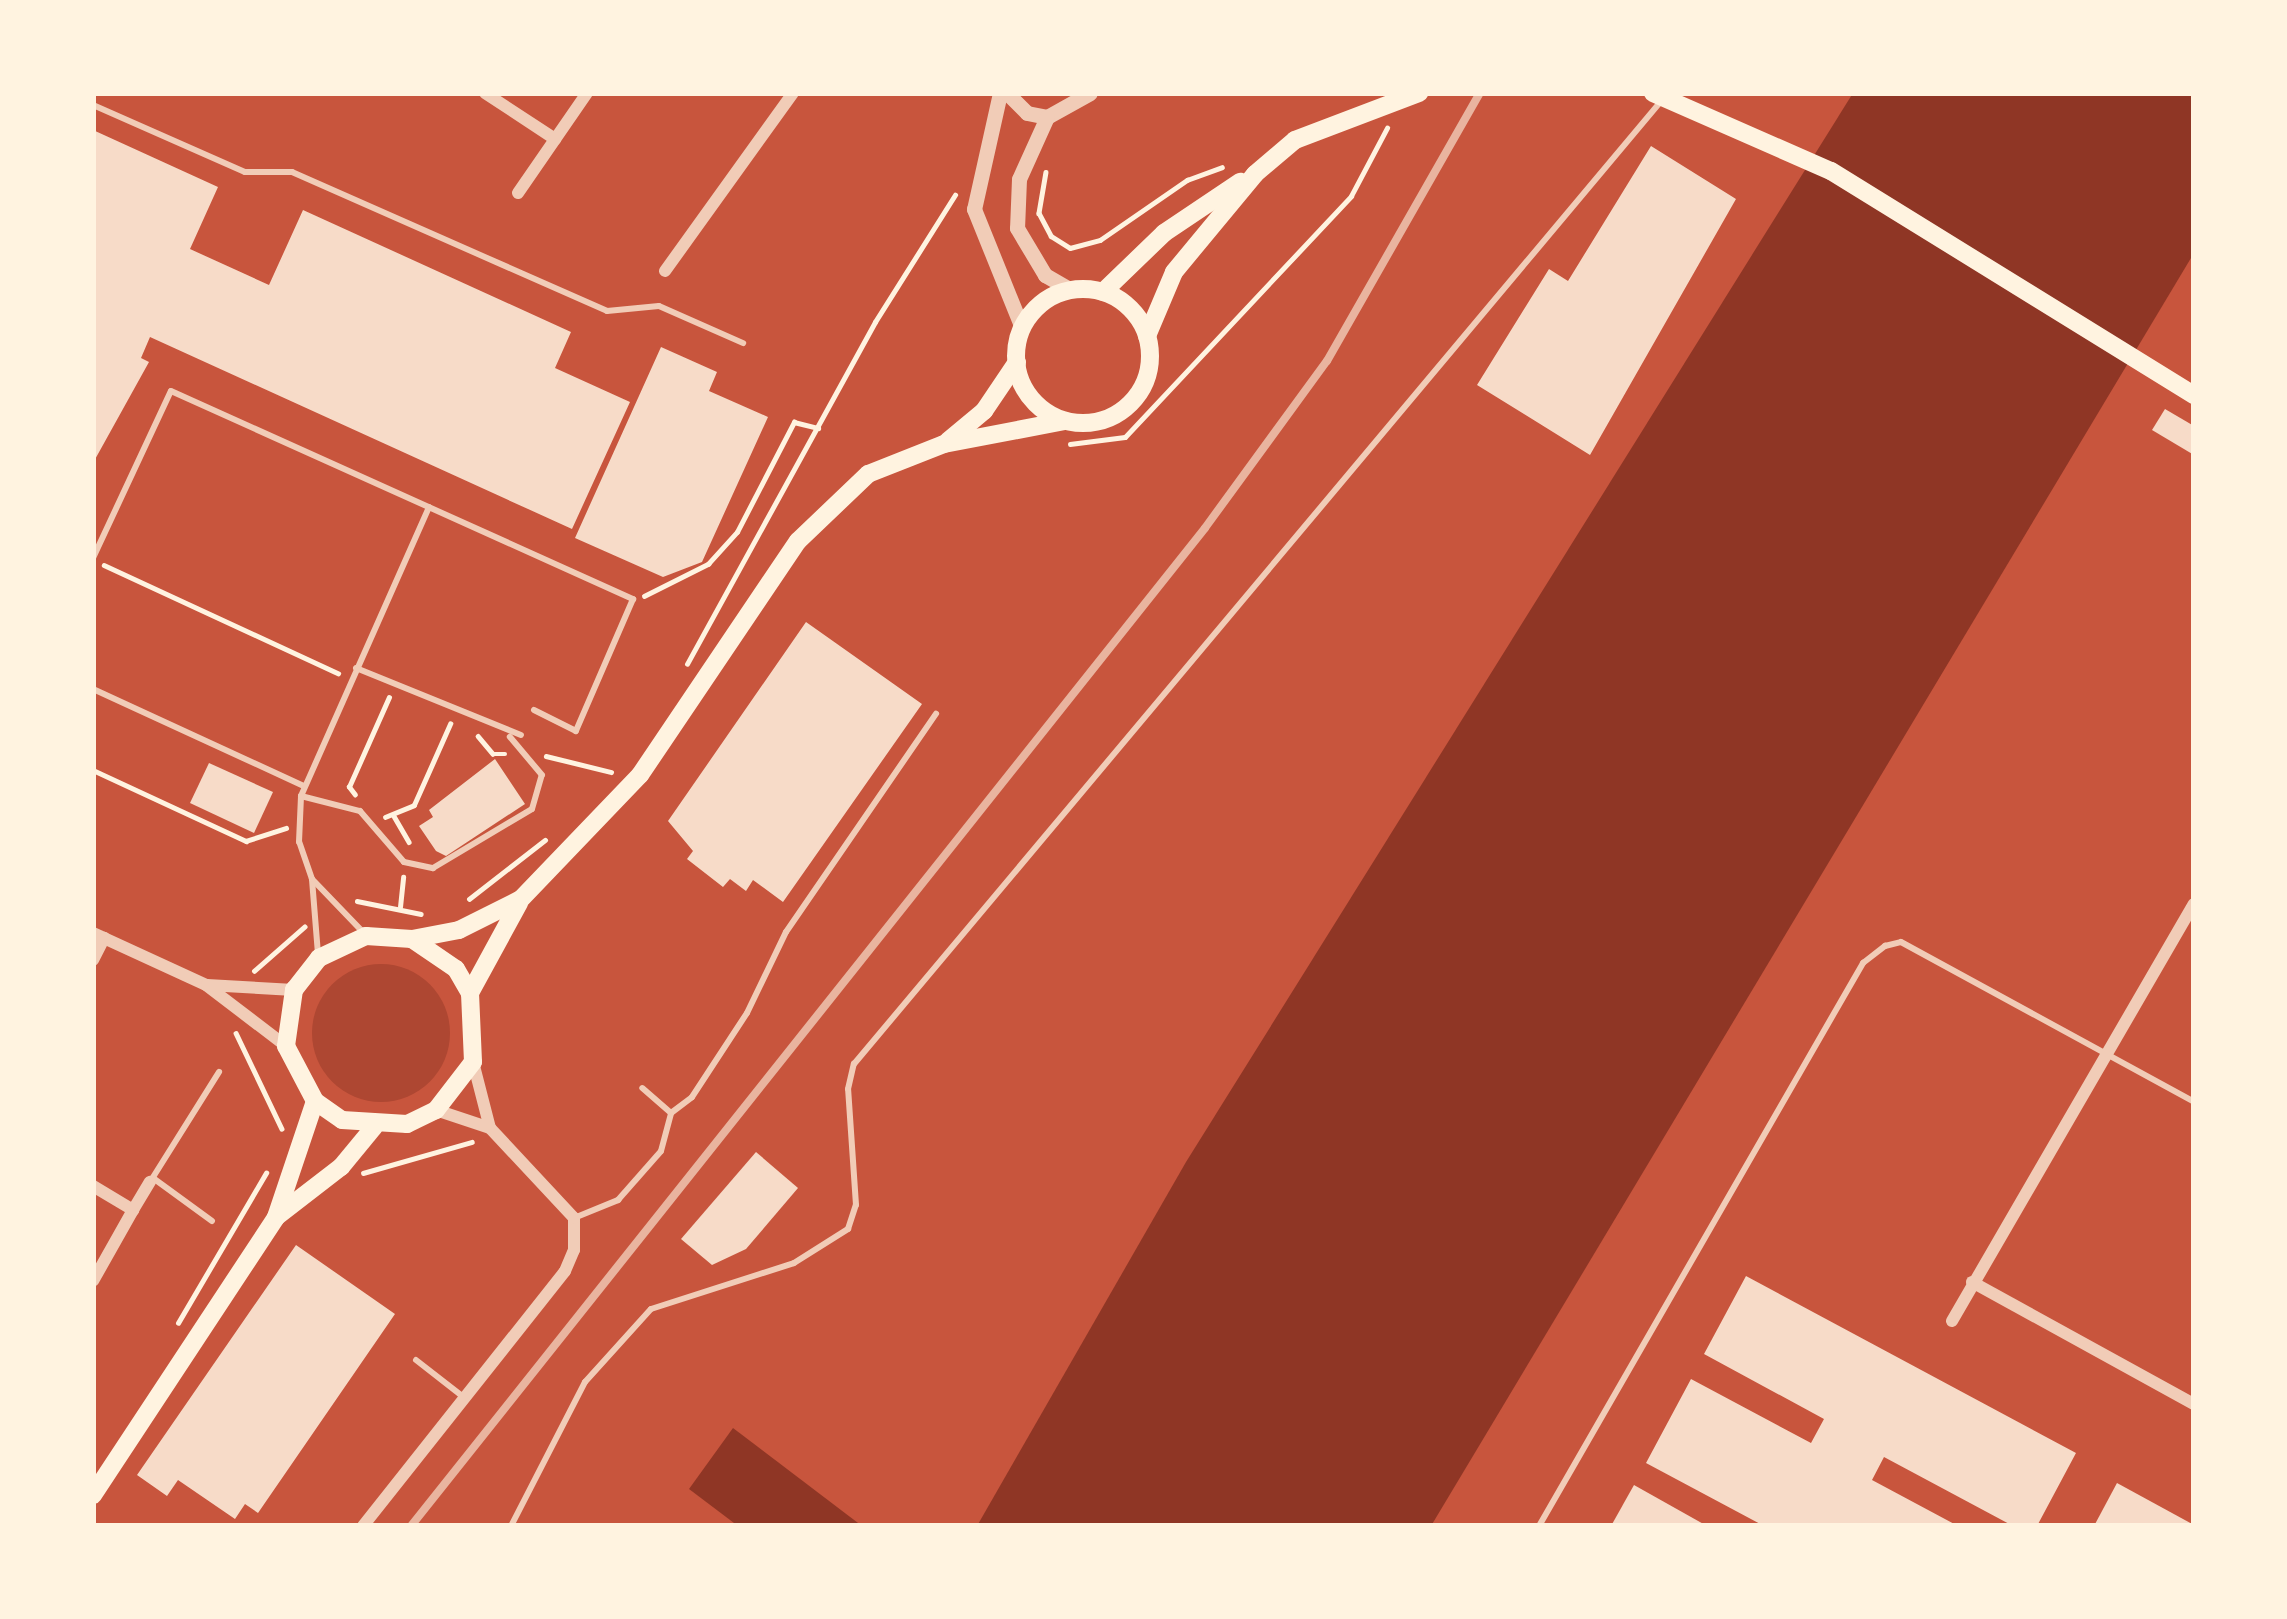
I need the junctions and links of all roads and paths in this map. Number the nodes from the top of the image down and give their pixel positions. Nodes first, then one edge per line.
1 (485, 93) edge
2 (587, 93) edge
3 (793, 93) edge
4 (1004, 93) edge
5 (1090, 93) edge
6 (1420, 93) edge
7 (1652, 93) edge
8 (1668, 93) edge
9 (93, 105) edge
10 (1388, 110) dead end
11 (1047, 117) junction
12 (555, 139) junction
13 (1048, 162) dead end
14 (1230, 164) dead end
15 (1255, 174) junction
16 (964, 176) dead end
17 (518, 194) dead end
18 (664, 272) dead end
19 (1071, 290) junction
20 (1103, 292) junction
21 (1022, 328) junction
22 (1148, 336) junction
23 (743, 343) dead end
24 (1016, 362) junction
25 (2194, 395) edge
26 (1065, 421) junction
27 (819, 429) junction
28 (944, 444) junction
29 (1054, 446) dead end
30 (429, 507) junction
31 (93, 559) edge
32 (633, 599) junction
33 (356, 668) junction
34 (683, 670) dead end
35 (93, 689) edge
36 (389, 697) dead end
37 (534, 710) dead end
38 (936, 714) dead end
39 (450, 724) dead end
40 (520, 735) dead end
41 (510, 737) junction
42 (623, 758) dead end
43 (93, 770) edge
44 (582, 770) dead end
45 (611, 772) junction
46 (304, 786) junction
47 (599, 786) dead end
48 (301, 796) junction
49 (349, 810) junction
50 (371, 823) junction
51 (297, 825) junction
52 (561, 826) dead end
53 (312, 879) junction
54 (521, 898) junction
55 (2194, 904) edge
56 (344, 908) junction
57 (455, 909) dead end
58 (431, 917) dead end
59 (314, 924) junction
60 (98, 935) edge
61 (366, 935) junction
62 (412, 939) junction
63 (319, 958) junction
64 (93, 960) edge
65 (206, 985) junction
66 (253, 990) junction
67 (294, 990) junction
68 (470, 993) junction
69 (242, 1019) junction
70 (286, 1046) junction
71 (2104, 1053) junction
72 (473, 1062) junction
73 (219, 1072) dead end
74 (642, 1088) dead end
75 (315, 1101) junction
76 (2194, 1102) edge
77 (436, 1110) junction
78 (671, 1113) junction
79 (374, 1127) junction
80 (490, 1128) junction
81 (284, 1135) dead end
82 (274, 1156) dead end
83 (341, 1167) junction
84 (152, 1180) junction
85 (93, 1186) edge
86 (133, 1210) junction
87 (275, 1217) junction
88 (574, 1218) junction
89 (212, 1221) dead end
90 (93, 1281) edge
91 (1972, 1282) junction
92 (1952, 1322) dead end
93 (166, 1343) dead end
94 (416, 1360) dead end
95 (465, 1398) junction
96 (2194, 1404) edge
97 (93, 1495) edge
98 (363, 1526) edge
99 (511, 1526) edge
100 (1539, 1526) edge

1 - 12 street
2 - 12 street
3 - 18 street
4 - 11 street
4 - 21 street
5 - 11 street
6 - 15 highway
7 - 25 highway
8 - 99 lane
9 - 23 lane
10 - 29 path
11 - 19 street
12 - 17 street
13 - 14 path
15 - 20 highway
15 - 22 highway
16 - 27 path
19 - 20 highway
19 - 21 highway
20 - 22 highway
21 - 24 highway
22 - 26 highway
24 - 26 highway
24 - 28 highway
26 - 28 highway
27 - 32 path
27 - 34 path
28 - 54 highway
30 - 31 lane
30 - 32 lane
30 - 33 lane
32 - 37 lane
33 - 41 lane
33 - 46 lane
35 - 46 lane
36 - 49 path
38 - 78 lane
39 - 50 path
40 - 41 lane
41 - 50 lane
42 - 45 path
43 - 51 path
44 - 45 path
45 - 47 path
46 - 48 lane
48 - 49 lane
48 - 51 lane
49 - 50 lane
51 - 53 lane
52 - 57 path
53 - 56 lane
53 - 59 lane
54 - 62 highway
54 - 68 highway
55 - 71 street
56 - 58 path
56 - 61 lane
59 - 63 lane
59 - 66 path
60 - 64 street
60 - 65 street
61 - 62 highway
61 - 63 highway
62 - 68 highway
63 - 67 highway
65 - 66 street
65 - 69 street
66 - 67 street
67 - 70 highway
68 - 72 highway
69 - 70 street
69 - 81 path
70 - 75 highway
71 - 76 lane
71 - 91 street
71 - 100 lane
72 - 77 highway
72 - 80 street
73 - 84 lane
74 - 78 lane
75 - 79 highway
75 - 87 highway
77 - 79 highway
77 - 80 street
78 - 88 lane
79 - 83 highway
80 - 83 path
80 - 88 street
82 - 93 path
83 - 87 highway
84 - 86 street
84 - 89 lane
85 - 86 street
86 - 90 street
87 - 97 highway
88 - 95 street
91 - 92 street
91 - 96 street
94 - 95 lane
95 - 98 street

